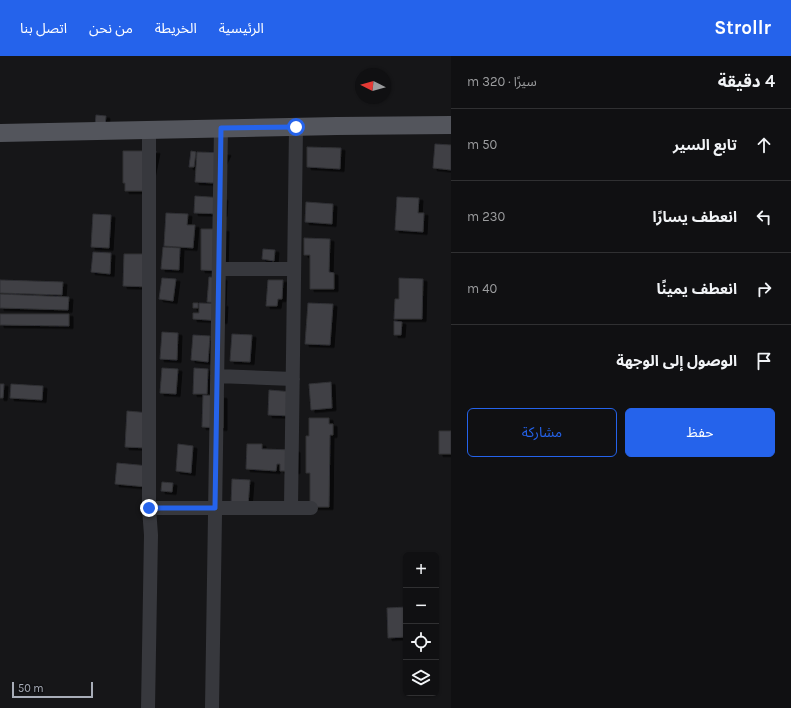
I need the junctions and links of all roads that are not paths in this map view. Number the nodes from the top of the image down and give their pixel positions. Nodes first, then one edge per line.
1 (451, 125) edge
2 (296, 127) junction
3 (221, 128) junction
4 (149, 130) junction
5 (0, 133) edge
6 (219, 269) junction
7 (294, 269) junction
8 (217, 376) junction
9 (293, 378) junction
10 (149, 508) junction
11 (215, 508) junction
12 (291, 508) junction
13 (311, 508) dead end
14 (148, 708) edge
15 (212, 708) edge

1 - 2 main road
2 - 3 main road
2 - 7 street
3 - 4 main road
3 - 6 street
4 - 5 main road
4 - 10 street
6 - 7 street
6 - 8 street
7 - 9 street
8 - 9 street
8 - 11 street
9 - 12 street
10 - 11 street
10 - 14 street
11 - 12 street
11 - 15 street
12 - 13 street

